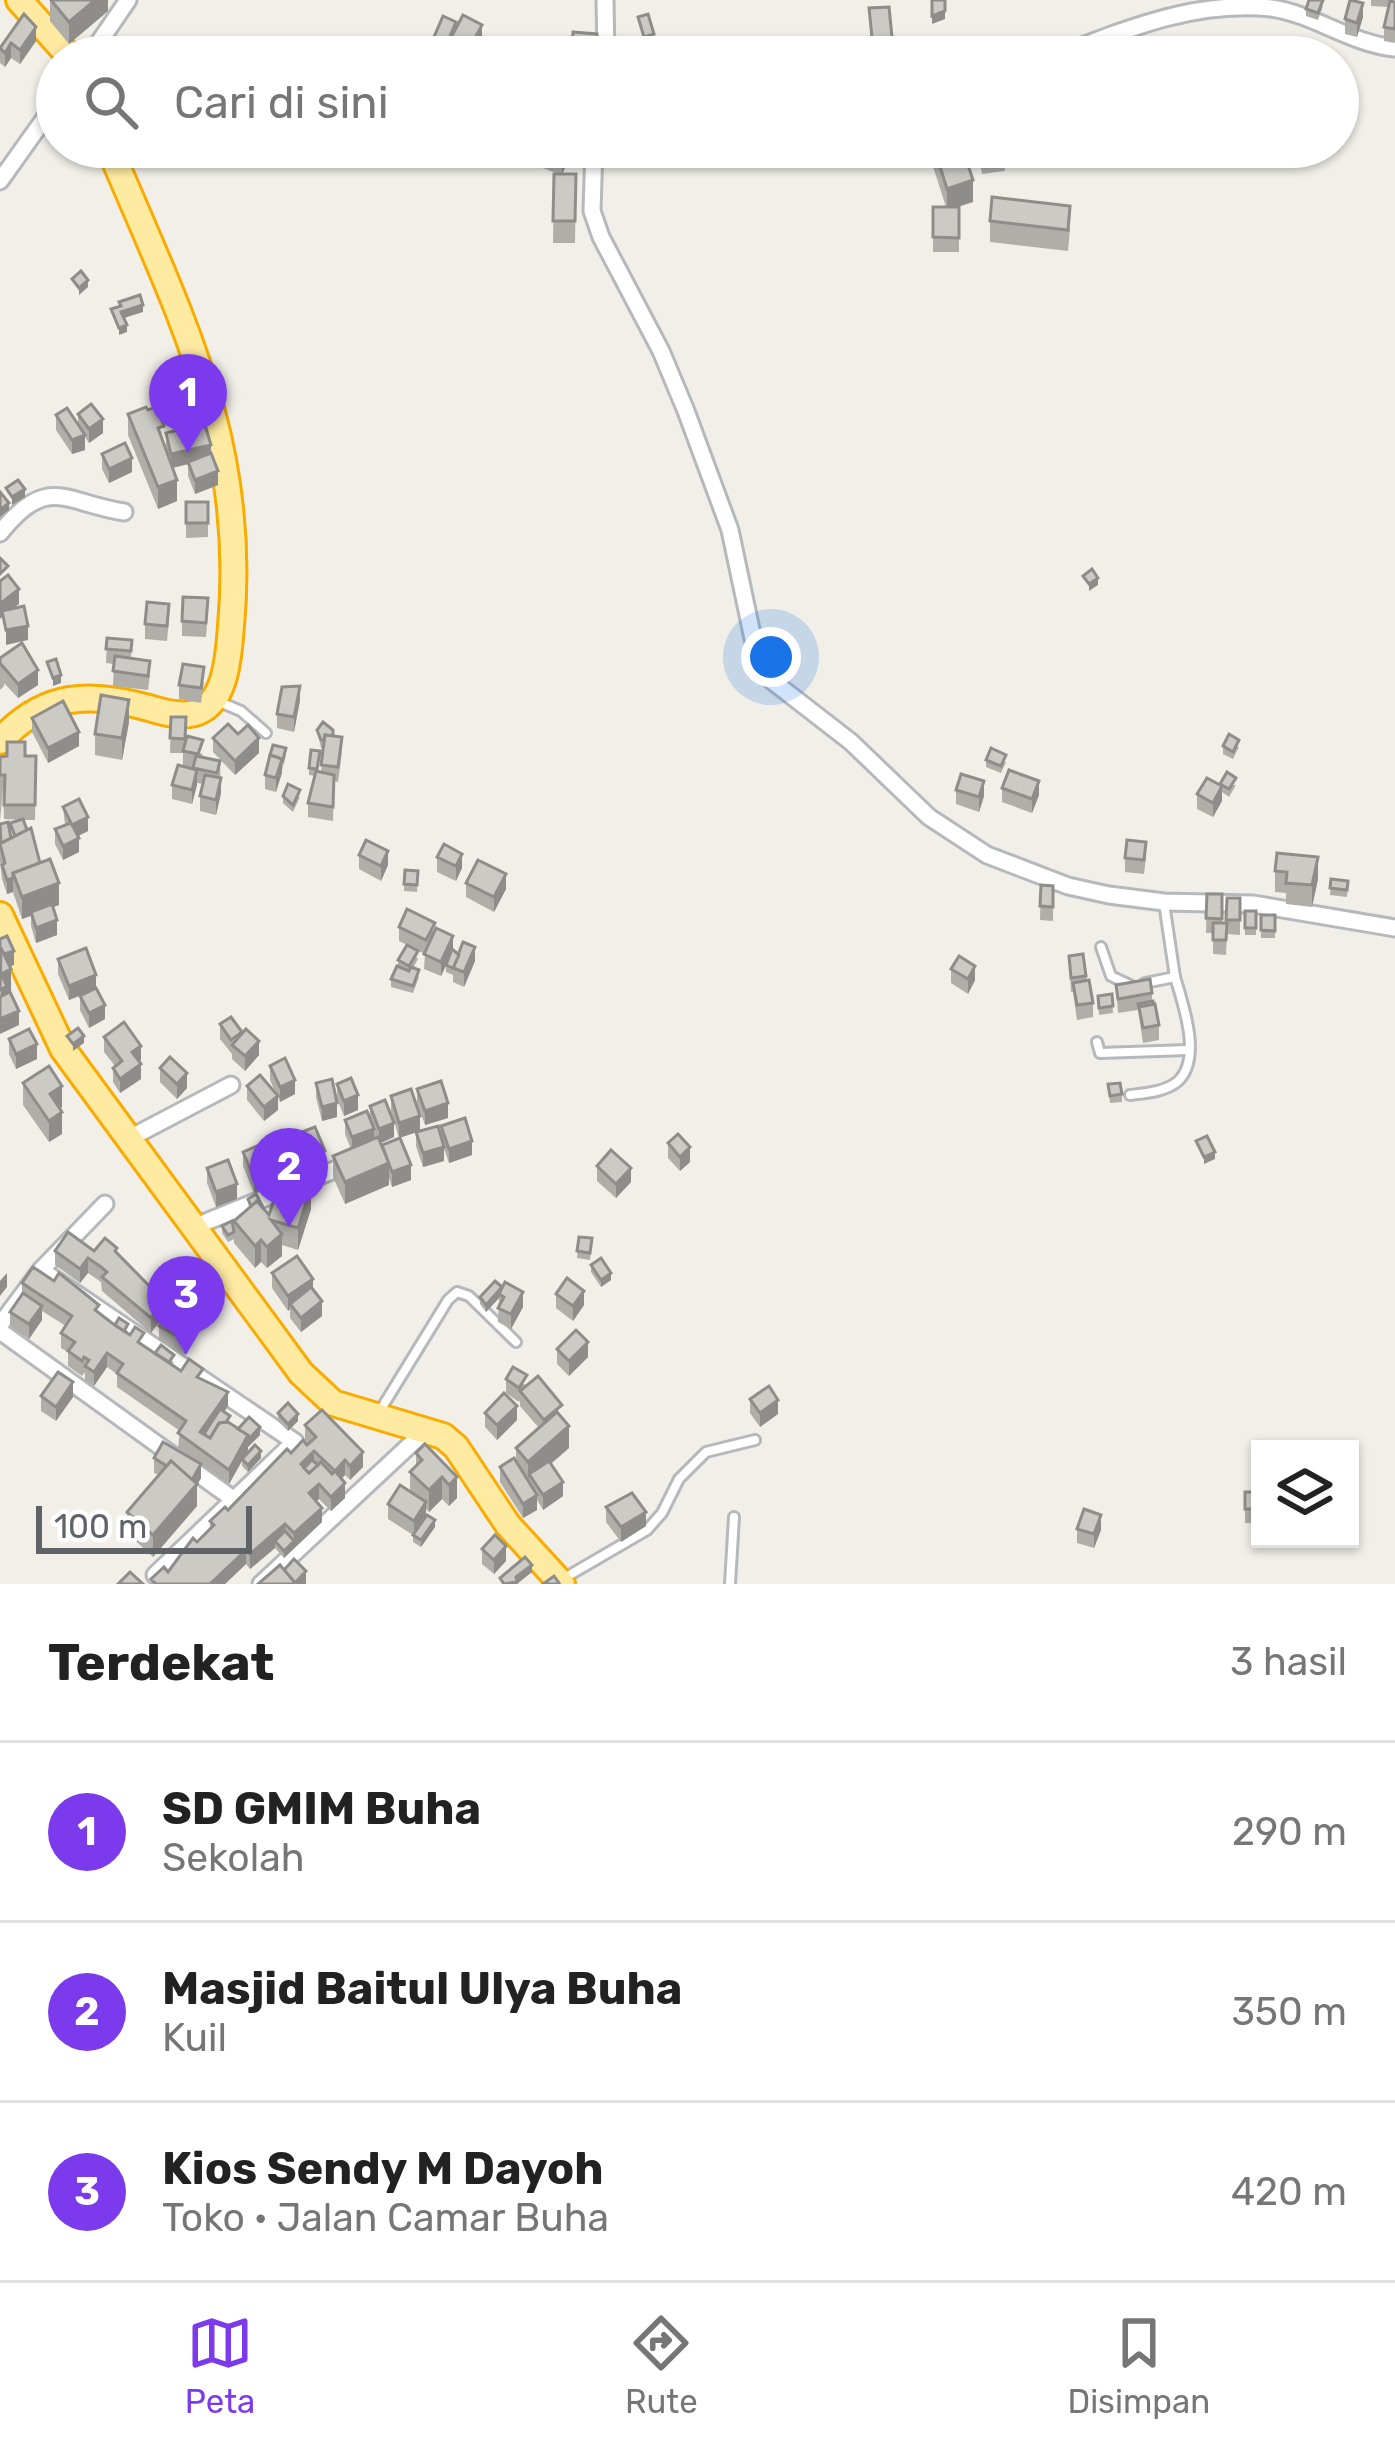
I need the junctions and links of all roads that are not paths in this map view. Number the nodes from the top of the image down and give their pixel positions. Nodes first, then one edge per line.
1 (19, 0) edge
2 (128, 0) edge
3 (604, 0) edge
4 (1277, 4) edge
5 (51, 36) edge
6 (103, 36) edge
7 (605, 36) edge
8 (1109, 36) edge
9 (1346, 36) edge
10 (1359, 42) edge
11 (1395, 48) edge
12 (36, 130) edge
13 (118, 168) edge
14 (593, 168) edge
15 (0, 181) edge
16 (124, 512) dead end
17 (0, 533) edge
18 (214, 699) junction
19 (266, 733) dead end
20 (0, 742) edge
21 (1164, 902) junction
22 (0, 915) edge
23 (1395, 928) edge
24 (1101, 947) dead end
25 (1175, 977) junction
26 (1097, 1042) dead end
27 (1188, 1050) junction
28 (231, 1085) dead end
29 (1130, 1095) dead end
30 (128, 1139) junction
31 (374, 1154) edge
32 (105, 1204) dead end
33 (196, 1226) junction
34 (41, 1270) junction
35 (0, 1328) edge
36 (516, 1342) dead end
37 (377, 1415) junction
38 (426, 1430) junction
39 (755, 1439) dead end
40 (233, 1499) junction
41 (734, 1517) dead end
42 (155, 1575) edge
43 (560, 1582) edge
44 (261, 1584) edge
45 (730, 1584) edge

1 - 5 highway
2 - 6 street
3 - 7 street
4 - 8 street
4 - 9 street
10 - 11 street
12 - 15 street
13 - 18 highway
14 - 21 street
16 - 17 street
18 - 19 lane
18 - 20 highway
21 - 23 street
21 - 25 lane
22 - 30 highway
24 - 25 lane
25 - 27 lane
26 - 27 lane
27 - 29 lane
28 - 30 street
30 - 33 highway
31 - 33 street
32 - 34 street
33 - 37 highway
34 - 35 street
34 - 40 street
35 - 40 street
36 - 37 lane
37 - 38 highway
38 - 43 highway
38 - 44 street
39 - 43 lane
40 - 42 street
41 - 45 lane

